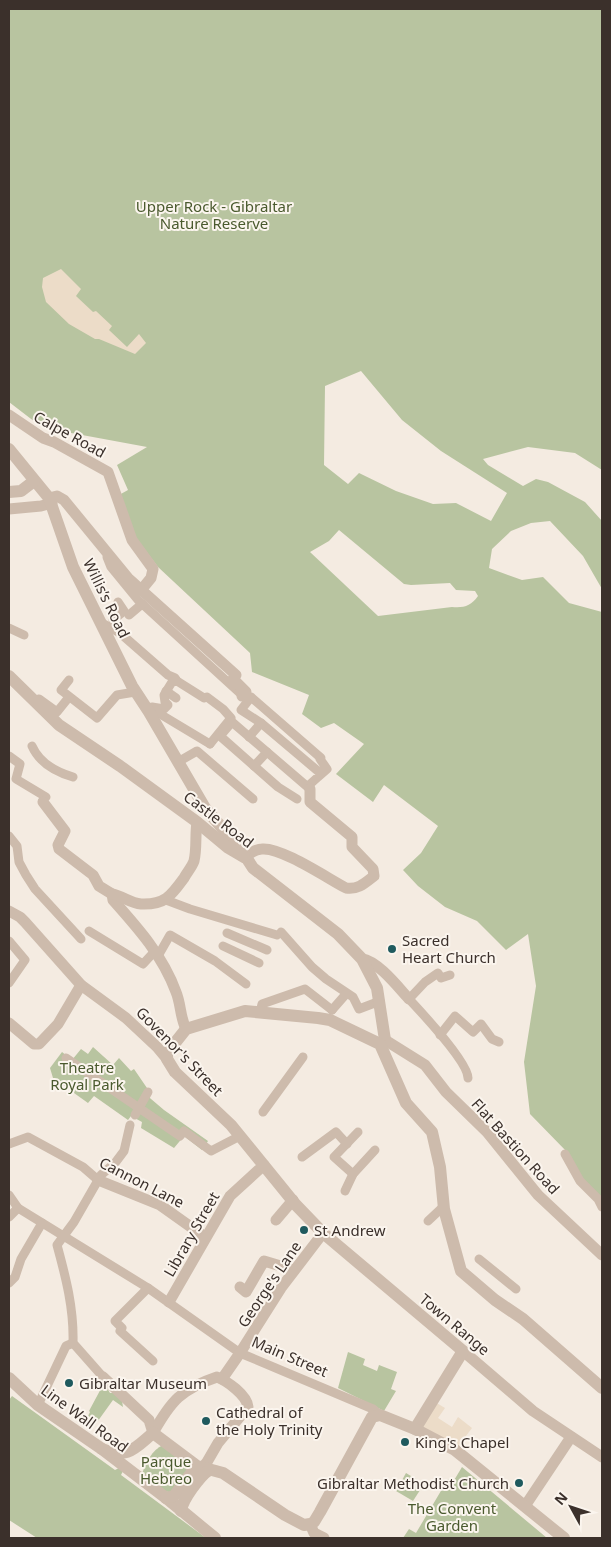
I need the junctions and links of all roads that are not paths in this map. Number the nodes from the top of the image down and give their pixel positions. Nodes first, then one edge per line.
1 (9, 415) edge
2 (9, 450) edge
3 (34, 481) junction
4 (9, 492) edge
5 (50, 500) junction
6 (9, 509) edge
7 (103, 548) junction
8 (142, 589) junction
9 (118, 602) dead end
10 (142, 604) junction
11 (129, 615) dead end
12 (100, 622) junction
13 (9, 628) edge
14 (116, 630) junction
15 (24, 635) dead end
16 (9, 676) edge
17 (69, 680) dead end
18 (177, 681) junction
19 (166, 691) junction
20 (69, 697) junction
21 (31, 698) junction
22 (176, 698) dead end
23 (243, 698) junction
24 (142, 702) junction
25 (262, 723) junction
26 (249, 737) junction
27 (225, 742) junction
28 (210, 744) junction
29 (32, 746) dead end
30 (267, 752) junction
31 (9, 756) edge
32 (178, 762) junction
33 (254, 766) junction
34 (320, 776) junction
35 (72, 777) dead end
36 (309, 787) junction
37 (45, 799) joint
38 (253, 799) dead end
39 (298, 799) dead end
40 (197, 822) junction
41 (9, 836) edge
42 (245, 857) junction
43 (112, 894) junction
44 (166, 900) junction
45 (9, 912) edge
46 (89, 931) dead end
47 (227, 933) dead end
48 (81, 939) dead end
49 (9, 941) edge
50 (223, 946) dead end
51 (267, 950) dead end
52 (156, 953) junction
53 (362, 959) junction
54 (259, 963) dead end
55 (450, 975) dead end
56 (9, 983) edge
57 (246, 984) dead end
58 (81, 985) junction
59 (346, 994) junction
60 (409, 999) junction
61 (380, 1001) junction
62 (260, 1013) junction
63 (331, 1015) junction
64 (9, 1023) edge
65 (186, 1029) junction
66 (440, 1035) junction
67 (499, 1042) dead end
68 (380, 1044) junction
69 (303, 1057) dead end
70 (66, 1058) dead end
71 (166, 1059) junction
72 (468, 1078) dead end
73 (148, 1092) dead end
74 (137, 1112) junction
75 (263, 1112) dead end
76 (130, 1125) dead end
77 (358, 1132) dead end
78 (240, 1136) junction
79 (9, 1144) edge
80 (347, 1144) junction
81 (375, 1150) dead end
82 (565, 1154) dead end
83 (302, 1157) dead end
84 (264, 1165) junction
85 (353, 1174) junction
86 (98, 1180) junction
87 (345, 1191) dead end
88 (9, 1195) edge
89 (294, 1202) junction
90 (444, 1206) junction
91 (602, 1207) edge
92 (18, 1208) junction
93 (9, 1217) edge
94 (276, 1220) dead end
95 (428, 1221) dead end
96 (42, 1223) junction
97 (323, 1233) junction
98 (63, 1235) junction
99 (205, 1237) junction
100 (602, 1254) edge
101 (479, 1259) dead end
102 (294, 1270) junction
103 (9, 1283) edge
104 (240, 1287) dead end
105 (148, 1288) junction
106 (516, 1289) dead end
107 (169, 1302) junction
108 (73, 1343) junction
109 (463, 1351) junction
110 (240, 1353) junction
111 (153, 1362) dead end
112 (103, 1377) joint
113 (9, 1378) edge
114 (222, 1379) junction
115 (602, 1388) edge
116 (38, 1405) junction
117 (380, 1415) junction
118 (415, 1428) junction
119 (153, 1433) junction
120 (571, 1437) junction
121 (102, 1450) junction
122 (602, 1457) edge
123 (201, 1467) junction
124 (166, 1498) junction
125 (525, 1506) junction
126 (181, 1511) junction
127 (310, 1524) junction
128 (215, 1538) edge
129 (324, 1538) edge
130 (564, 1538) edge

1 - 8 street, Calpe Road
2 - 3 street, Willis’s Road
3 - 4 street
3 - 5 street, Willis’s Road
5 - 6 street
5 - 7 street
5 - 12 street, Willis’s Road
7 - 8 street
7 - 10 street
8 - 23 street
9 - 14 street
10 - 11 street
10 - 23 street
12 - 14 street
12 - 24 street, Willis’s Road
13 - 15 street
14 - 18 street
16 - 21 street, Castle Road
17 - 20 street
18 - 19 street
18 - 28 street
19 - 22 street
19 - 24 street
20 - 21 street
20 - 24 street
21 - 40 street, Castle Road
23 - 25 street
23 - 34 street
24 - 28 street
24 - 32 street, Willis’s Road
25 - 26 street
25 - 34 street
26 - 27 street
26 - 30 street
27 - 28 street
27 - 33 street
29 - 35 street
30 - 33 street
30 - 36 street
31 - 37 street
32 - 38 street
32 - 42 street, Willis’s Road
33 - 39 street
34 - 36 street
36 - 42 street
37 - 43 street
40 - 42 street, Castle Road
40 - 44 street
41 - 48 street
42 - 53 street, Castle Road
43 - 44 street
43 - 52 street
44 - 59 street
45 - 58 street, Govenor's Street
46 - 52 street
47 - 51 street
49 - 56 street
50 - 54 street
52 - 57 street
52 - 65 street
53 - 60 street
53 - 61 street, Castle Road
55 - 60 street
58 - 64 street
58 - 71 street, Govenor's Street
59 - 61 street
59 - 63 street
60 - 66 street
61 - 68 street, Castle Road
62 - 63 street
62 - 63 street
62 - 65 street
63 - 68 street
65 - 71 street
66 - 67 street
66 - 72 street
68 - 90 street, Castle Road
68 - 100 street, Flat Bastion Road
69 - 75 street
70 - 74 street
71 - 78 street, Govenor's Street
73 - 74 street
74 - 78 street
76 - 86 street
77 - 80 street
78 - 84 street, Govenor's Street
79 - 86 street, Cannon Lane
80 - 83 street
80 - 85 street
81 - 85 street
82 - 91 street
84 - 89 street, Govenor's Street
84 - 99 street, Library Street
85 - 87 street
86 - 98 street
86 - 99 street, Cannon Lane
88 - 92 street, Main Street
89 - 94 street
89 - 97 street, Town Range
90 - 95 street
90 - 115 street, Castle Road
92 - 93 street
92 - 96 street, Main Street
96 - 98 street, Main Street
96 - 103 street
97 - 102 street, George's Lane
97 - 109 street, Town Range
98 - 105 street, Main Street
98 - 108 street
99 - 107 street, Library Street
101 - 106 street
102 - 104 street
102 - 110 street, George's Lane
105 - 107 street, Main Street
105 - 111 street
107 - 110 street, Main Street
108 - 112 street
108 - 116 street
109 - 118 street
109 - 120 street, Town Range
110 - 114 street, George's Lane
110 - 117 street, Main Street
112 - 119 street
113 - 116 street, Line Wall Road
114 - 119 street
114 - 123 street
116 - 121 street, Line Wall Road
117 - 118 street, Main Street
117 - 127 street
118 - 125 street, Main Street
119 - 121 street
119 - 123 street
120 - 122 street, Town Range
120 - 125 street
121 - 124 street, Line Wall Road
123 - 124 street
123 - 126 street
123 - 127 street
124 - 126 street, Line Wall Road
125 - 130 street, Main Street
126 - 128 street, Line Wall Road
127 - 129 street

